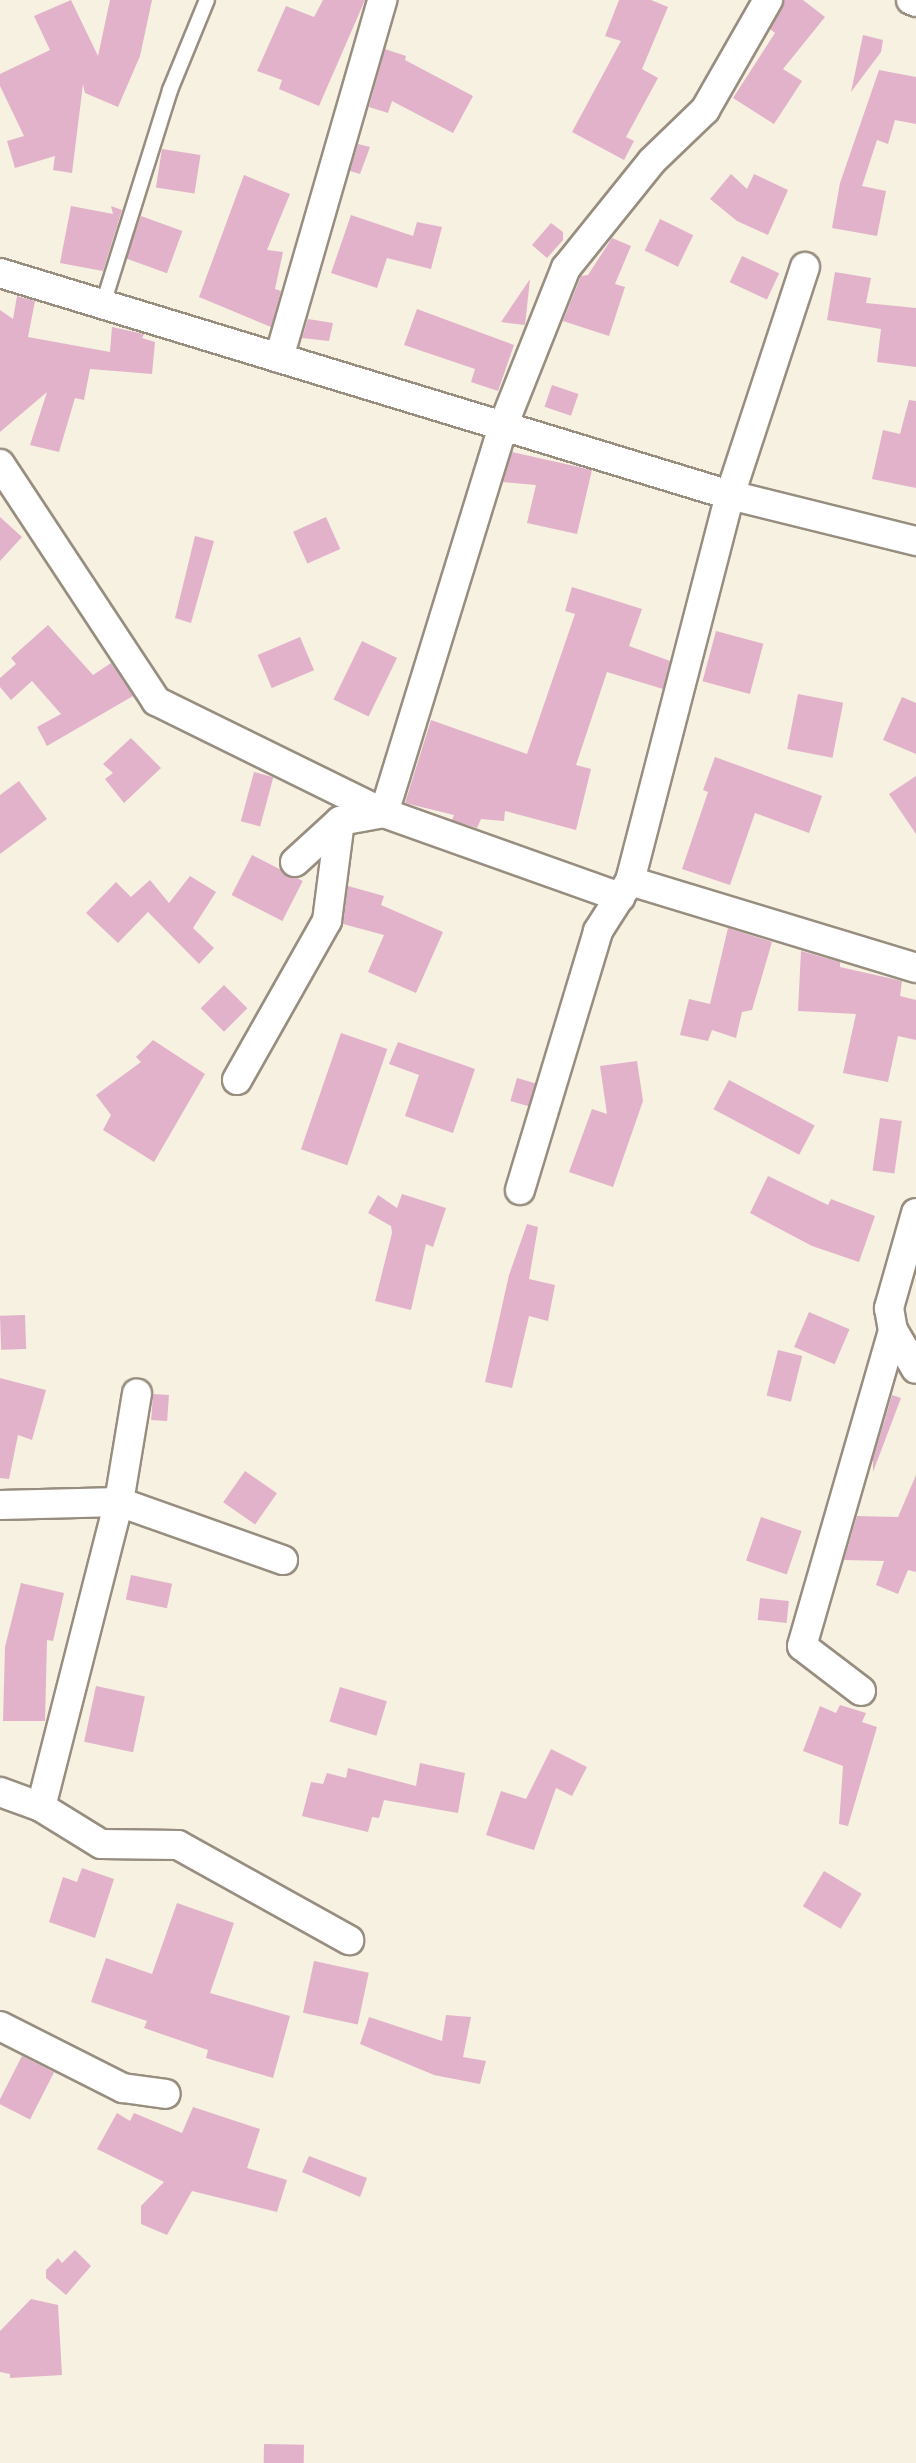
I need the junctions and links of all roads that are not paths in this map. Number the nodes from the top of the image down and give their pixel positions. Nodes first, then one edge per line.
1 (207, 0) edge
2 (383, 0) edge
3 (768, 0) edge
4 (911, 0) edge
5 (916, 2) edge
6 (805, 267) dead end
7 (0, 272) edge
8 (103, 304) junction
9 (279, 358) junction
10 (503, 426) junction
11 (0, 464) edge
12 (730, 495) junction
13 (916, 541) edge
14 (384, 813) junction
15 (340, 821) junction
16 (295, 862) dead end
17 (625, 889) junction
18 (916, 968) edge
19 (237, 1080) dead end
20 (520, 1190) dead end
21 (916, 1213) edge
22 (893, 1330) junction
23 (916, 1369) edge
24 (137, 1392) dead end
25 (119, 1502) junction
26 (0, 1505) edge
27 (283, 1560) dead end
28 (861, 1691) dead end
29 (0, 1792) edge
30 (41, 1807) junction
31 (349, 1940) dead end
32 (0, 2026) edge
33 (166, 2094) dead end

1 - 8 lane
2 - 9 street
3 - 10 street
4 - 5 street
6 - 12 street
7 - 8 street
8 - 9 street
9 - 10 street
10 - 12 street
10 - 14 street
11 - 14 street
12 - 13 street
12 - 17 street
14 - 15 street
14 - 17 street
15 - 16 street
15 - 19 street
17 - 18 street
17 - 20 street
21 - 22 street
22 - 23 street
22 - 28 street
24 - 25 street
25 - 26 street
25 - 27 street
25 - 30 street
29 - 30 street
30 - 31 street
32 - 33 street

